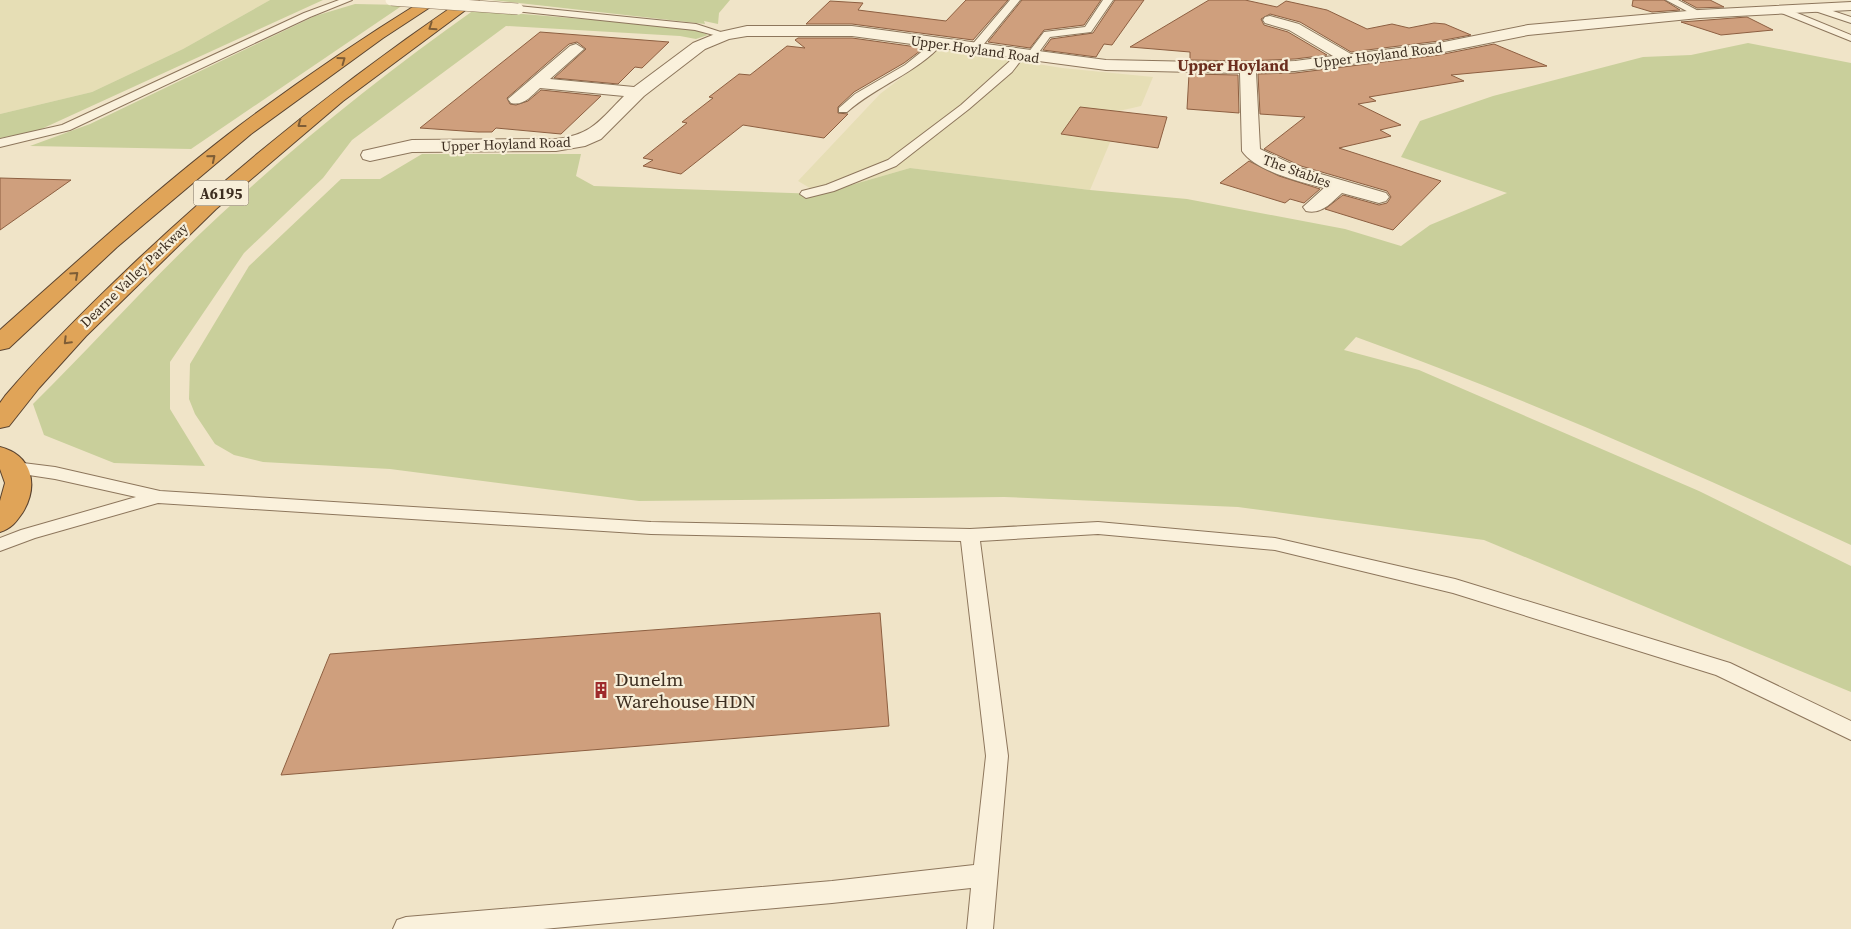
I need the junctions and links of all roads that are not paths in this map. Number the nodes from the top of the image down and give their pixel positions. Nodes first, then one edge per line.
1 (347, 0) edge
2 (391, 0) edge
3 (434, 0) edge
4 (472, 0) edge
5 (1015, 0) edge
6 (1108, 0) edge
7 (1671, 0) edge
8 (1823, 5) edge
9 (1851, 6) edge
10 (1782, 10) junction
11 (1699, 14) junction
12 (1270, 20) dead end
13 (1851, 20) edge
14 (725, 35) junction
15 (1851, 38) edge
16 (938, 43) junction
17 (975, 48) junction
18 (576, 49) dead end
19 (1025, 56) junction
20 (1350, 60) junction
21 (1246, 68) junction
22 (539, 83) junction
23 (638, 92) junction
24 (517, 99) dead end
25 (843, 110) dead end
26 (0, 143) edge
27 (370, 155) dead end
28 (1339, 186) junction
29 (806, 194) dead end
30 (1379, 197) dead end
31 (1313, 207) dead end
32 (0, 343) edge
33 (0, 420) edge
34 (7, 462) edge
35 (158, 497) junction
36 (0, 522) edge
37 (970, 536) junction
38 (0, 545) edge
39 (1851, 731) edge
40 (987, 875) junction
41 (406, 929) edge
42 (980, 929) edge

1 - 26 lane
2 - 14 lane, Upper Hoyland Road, bridge
32 -> 3 highway, A6195
4 -> 33 highway, Dearne Valley Parkway / A6195
5 - 17 lane
6 - 19 lane
7 - 11 lane
8 - 9 street, Upper Hoyland Road
8 - 10 street, Upper Hoyland Road
8 - 13 lane
10 - 11 street, Upper Hoyland Road
10 - 15 lane
11 - 20 street, Upper Hoyland Road
12 - 20 street
14 - 16 street, Upper Hoyland Road
14 - 23 street, Upper Hoyland Road
16 - 17 street, Upper Hoyland Road
16 - 25 lane
17 - 19 street, Upper Hoyland Road
18 - 22 street
19 - 21 street, Upper Hoyland Road
19 - 29 lane
20 - 21 street, Upper Hoyland Road
21 - 28 street, The Stables
22 - 23 street
22 - 24 street
23 - 27 street, Upper Hoyland Road
28 - 30 street, The Stables
28 - 31 street, The Stables
34 - 35 lane
34 - 36 highway
35 - 37 lane
35 - 38 lane
37 - 39 lane
37 - 40 lane
40 - 41 lane
40 - 42 lane

